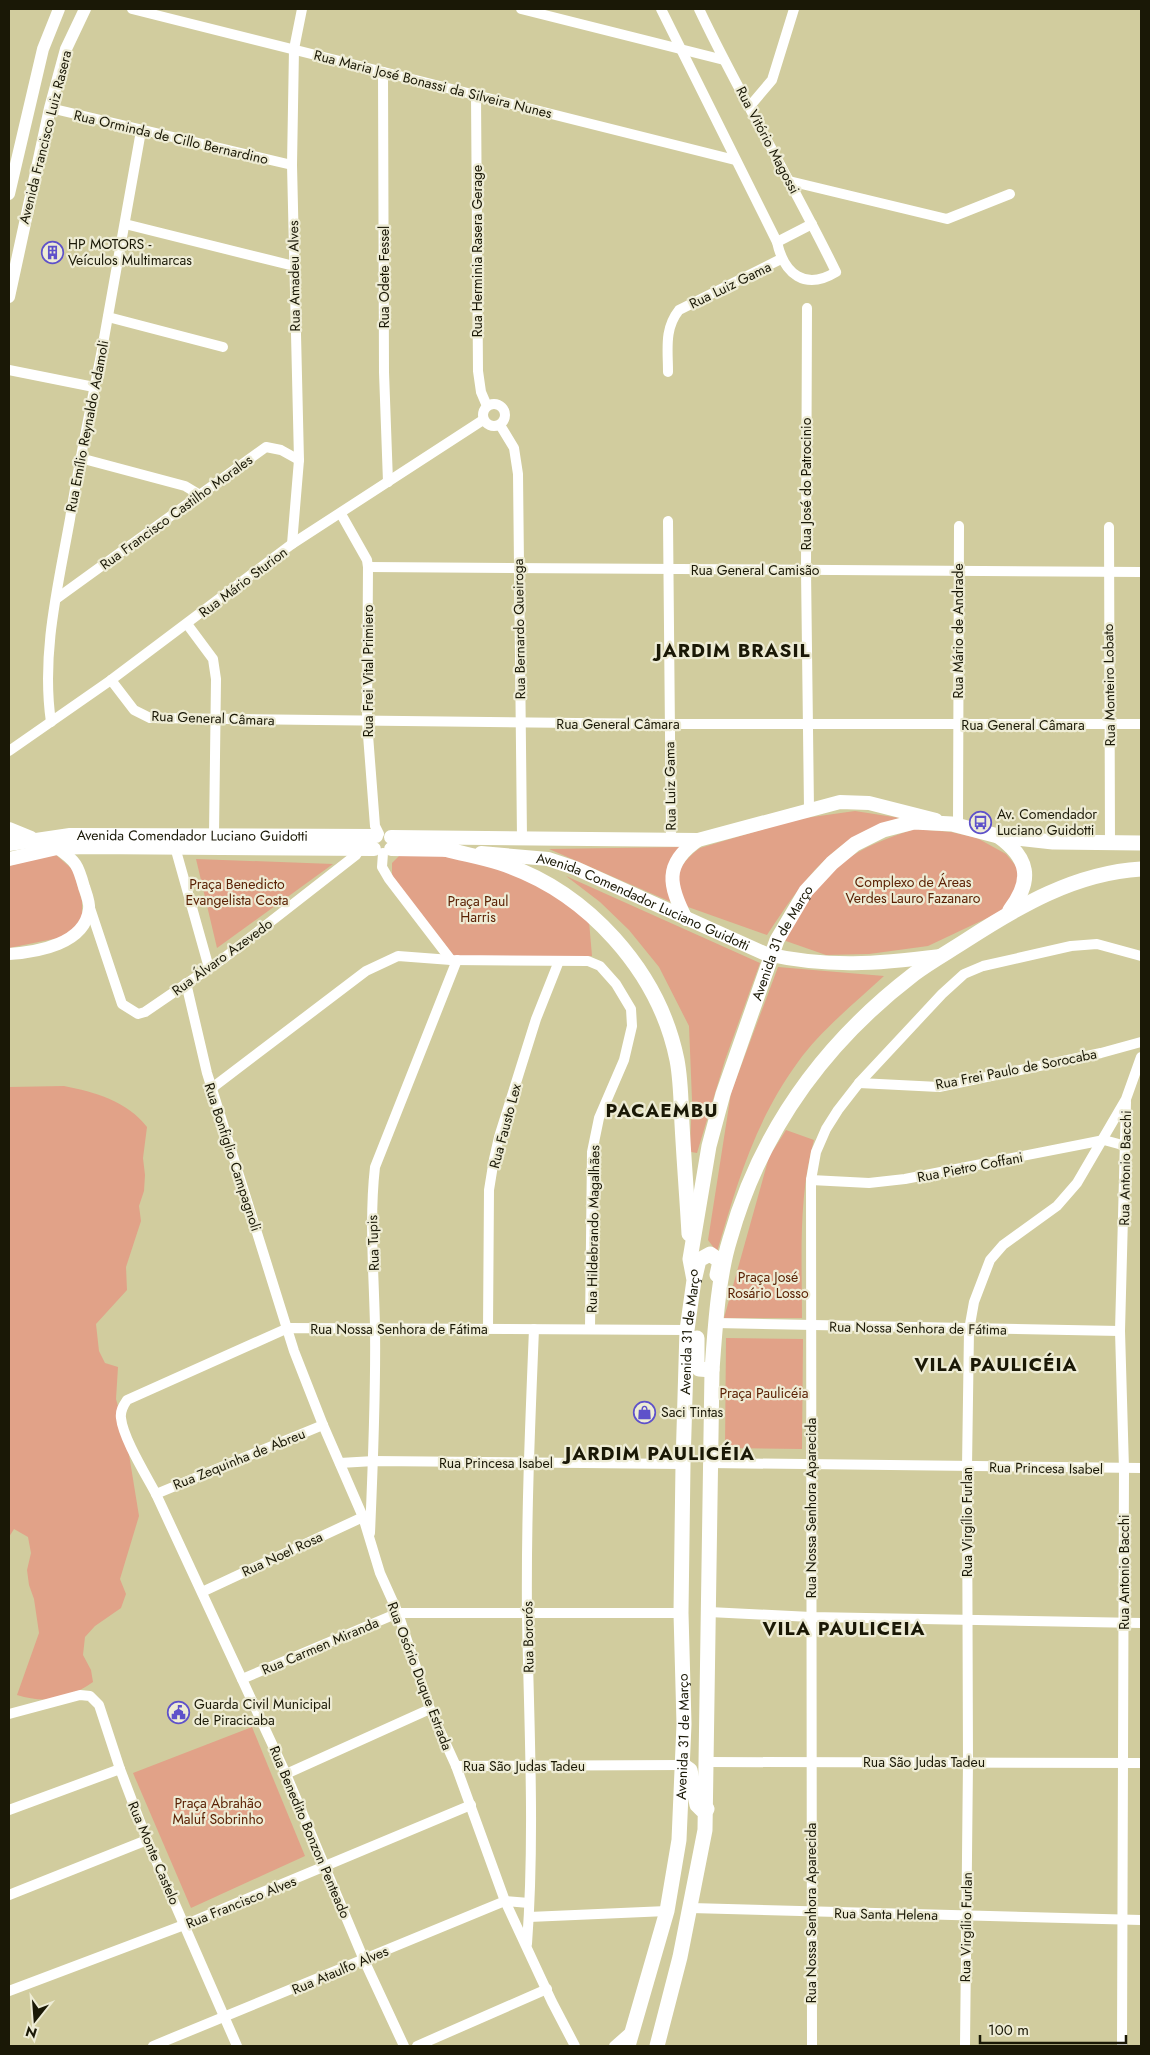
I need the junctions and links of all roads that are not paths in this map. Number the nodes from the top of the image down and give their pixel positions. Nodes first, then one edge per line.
1 (61, 9) edge
2 (132, 9) edge
3 (302, 9) edge
4 (521, 9) edge
5 (555, 9) edge
6 (661, 9) edge
7 (700, 9) edge
8 (794, 9) edge
9 (82, 14) edge
10 (561, 19) junction
11 (43, 49) junction
12 (66, 49) junction
13 (294, 50) junction
14 (682, 50) junction
15 (724, 60) junction
16 (383, 72) junction
17 (476, 95) junction
18 (750, 106) junction
19 (50, 108) junction
20 (141, 131) junction
21 (735, 160) junction
22 (292, 166) junction
23 (789, 181) junction
24 (9, 194) edge
25 (1010, 194) dead end
26 (125, 224) junction
27 (812, 224) junction
28 (777, 242) junction
29 (18, 250) junction
30 (781, 259) junction
31 (294, 266) junction
32 (9, 268) edge
33 (836, 272) joint
34 (9, 297) edge
35 (807, 308) dead end
36 (108, 317) junction
37 (222, 347) dead end
38 (9, 370) edge
39 (668, 372) dead end
40 (94, 387) junction
41 (487, 406) junction
42 (483, 420) junction
43 (500, 425) junction
44 (80, 458) junction
45 (299, 460) junction
46 (388, 482) junction
47 (200, 494) junction
48 (341, 514) junction
49 (668, 521) dead end
50 (959, 526) dead end
51 (1109, 527) dead end
52 (292, 544) junction
53 (368, 568) junction
54 (518, 568) junction
55 (670, 569) junction
56 (806, 570) junction
57 (958, 571) junction
58 (1108, 572) junction
59 (1141, 572) edge
60 (56, 598) junction
61 (187, 624) junction
62 (111, 680) junction
63 (215, 719) junction
64 (51, 722) junction
65 (366, 722) junction
66 (520, 723) junction
67 (670, 724) junction
68 (808, 724) junction
69 (1141, 724) edge
70 (957, 725) junction
71 (1109, 725) junction
72 (9, 751) edge
73 (809, 809) junction
74 (955, 825) junction
75 (9, 830) edge
76 (214, 835) junction
77 (998, 836) junction
78 (34, 838) junction
79 (522, 838) junction
80 (671, 840) junction
81 (698, 840) junction
82 (1141, 842) edge
83 (1110, 843) junction
84 (9, 844) edge
85 (379, 844) junction
86 (87, 847) junction
87 (176, 847) junction
88 (57, 848) junction
89 (445, 849) junction
90 (9, 859) edge
91 (79, 868) junction
92 (1141, 869) edge
93 (90, 908) junction
94 (1009, 912) junction
95 (686, 919) junction
96 (9, 954) edge
97 (942, 956) junction
98 (1141, 956) edge
99 (454, 960) junction
100 (559, 961) junction
101 (209, 968) junction
102 (186, 984) junction
103 (1141, 1042) edge
104 (1141, 1058) edge
105 (859, 1083) junction
106 (212, 1088) junction
107 (1126, 1099) junction
108 (1104, 1140) junction
109 (1126, 1146) junction
110 (811, 1180) junction
111 (690, 1259) junction
112 (693, 1288) junction
113 (716, 1323) junction
114 (811, 1326) junction
115 (288, 1328) junction
116 (375, 1328) junction
117 (488, 1329) junction
118 (534, 1329) junction
119 (590, 1329) junction
120 (687, 1330) junction
121 (969, 1330) junction
122 (1120, 1331) junction
123 (712, 1370) junction
124 (127, 1400) joint
125 (323, 1425) junction
126 (374, 1461) junction
127 (710, 1462) junction
128 (340, 1463) junction
129 (528, 1463) junction
130 (683, 1464) junction
131 (811, 1465) junction
132 (966, 1467) junction
133 (1141, 1468) edge
134 (1124, 1469) junction
135 (156, 1494) junction
136 (362, 1516) junction
137 (370, 1541) junction
138 (202, 1592) junction
139 (708, 1612) junction
140 (398, 1613) junction
141 (682, 1613) junction
142 (527, 1614) junction
143 (811, 1617) junction
144 (968, 1620) junction
145 (1124, 1622) junction
146 (1141, 1623) edge
147 (242, 1679) junction
148 (430, 1709) junction
149 (9, 1714) edge
150 (684, 1724) junction
151 (708, 1728) junction
152 (708, 1762) junction
153 (811, 1762) junction
154 (968, 1762) junction
155 (1123, 1763) junction
156 (1141, 1763) edge
157 (683, 1765) junction
158 (456, 1766) junction
159 (530, 1766) junction
160 (120, 1769) junction
161 (286, 1774) junction
162 (470, 1805) junction
163 (707, 1809) junction
164 (9, 1810) edge
165 (147, 1840) junction
166 (327, 1867) junction
167 (9, 1895) edge
168 (505, 1901) junction
169 (529, 1903) junction
170 (691, 1908) junction
171 (667, 1911) junction
172 (812, 1912) junction
173 (966, 1916) junction
174 (529, 1917) junction
175 (1122, 1920) junction
176 (1141, 1920) edge
177 (184, 1925) junction
178 (527, 1944) junction
179 (364, 1960) junction
180 (547, 1989) junction
181 (9, 1990) edge
182 (225, 2018) junction
183 (632, 2031) junction
184 (153, 2046) edge
185 (237, 2046) edge
186 (404, 2046) edge
187 (417, 2046) edge
188 (575, 2046) edge
189 (614, 2046) edge
190 (628, 2046) edge
191 (657, 2046) edge
192 (812, 2046) edge
193 (965, 2046) edge
194 (1122, 2046) edge

1 - 9 street
1 - 11 street
2 - 13 street, Rua Maria José Bonassi da Silveira Nunes
3 - 13 street, Rua Amadeu Alves
4 - 10 street
5 - 10 street
6 - 14 street
7 - 15 street, Rua Vitório Magossi
8 - 18 street
9 - 12 street, Avenida Francisco Luiz Rasera
10 - 14 street
11 - 12 street
11 - 24 street
12 - 19 street, Avenida Francisco Luiz Rasera
13 - 16 street, Rua Maria José Bonassi da Silveira Nunes
13 - 22 street, Rua Amadeu Alves
14 - 15 street
14 - 21 street
15 - 18 street, Rua Vitório Magossi
16 - 17 street, Rua Maria José Bonassi da Silveira Nunes
16 - 46 street, Rua Odete Fessel
17 - 21 street, Rua Maria José Bonassi da Silveira Nunes
17 - 41 street, Rua Herminia Rasera Gerage
18 - 23 street, Rua Vitório Magossi
19 - 20 street, Rua Orminda de Cillo Bernardino
19 - 29 street, Avenida Francisco Luiz Rasera
20 - 22 street, Rua Orminda de Cillo Bernardino
20 - 26 street, Rua Emílio Reynaldo Adamoli
21 - 28 street
22 - 31 street, Rua Amadeu Alves
23 - 25 street
23 - 27 street, Rua Vitório Magossi
26 - 31 street
26 - 36 street, Rua Emílio Reynaldo Adamoli
27 - 28 street
27 - 33 street, Rua Vitório Magossi
28 - 30 street
29 - 32 street
29 - 34 street, Avenida Francisco Luiz Rasera
30 - 33 street, Rua Luiz Gama
30 - 39 street, Rua Luiz Gama
31 - 45 street, Rua Amadeu Alves
35 - 56 street, Rua José do Patrocinio
36 - 37 street
36 - 40 street, Rua Emílio Reynaldo Adamoli
38 - 40 street
40 - 44 street, Rua Emílio Reynaldo Adamoli
41 - 42 street
41 - 43 street
42 - 43 street
42 - 46 street, Rua Mário Sturion
43 - 54 street, Rua Bernardo Queiroga
44 - 47 street
44 - 60 street, Rua Emílio Reynaldo Adamoli
45 - 47 street, Rua Francisco Castilho Morales
45 - 52 street, Rua Amadeu Alves
46 - 48 street, Rua Mário Sturion
47 - 60 street, Rua Francisco Castilho Morales
48 - 52 street, Rua Mário Sturion
48 - 53 street, Rua Frei Vital Primiero
49 - 55 street, Rua Luiz Gama
50 - 57 street, Rua Mário de Andrade
51 - 58 street, Rua Monteiro Lobato
52 - 61 street, Rua Mário Sturion
53 - 54 street, Rua General Camisão
53 - 65 street, Rua Frei Vital Primiero
54 - 55 street, Rua General Camisão
54 - 66 street, Rua Bernardo Queiroga
55 - 56 street, Rua General Camisão
55 - 67 street, Rua Luiz Gama
56 - 57 street, Rua General Camisão
56 - 68 street, Rua José do Patrocinio
57 - 58 street, Rua General Camisão
57 - 70 street, Rua Mário de Andrade
58 - 59 street, Rua General Camisão
58 - 71 street, Rua Monteiro Lobato
60 - 64 street, Rua Emílio Reynaldo Adamoli
61 - 62 street, Rua Mário Sturion
61 - 63 street
62 - 63 street, Rua General Câmara
62 - 64 street, Rua Mário Sturion
63 - 65 street, Rua General Câmara
63 - 76 street
64 - 72 street, Rua Mário Sturion
65 - 66 street, Rua General Câmara
65 - 85 street, Rua Frei Vital Primiero
66 - 67 street, Rua General Câmara
66 - 79 street, Rua Bernardo Queiroga
67 - 68 street, Rua General Câmara
67 - 80 street, Rua Luiz Gama
68 - 70 street, Rua General Câmara
68 - 73 street, Rua José do Patrocinio
69 - 71 street, Rua General Câmara
70 - 71 street, Rua General Câmara
70 - 74 street, Rua Mário de Andrade
71 - 83 street, Rua Monteiro Lobato
73 - 74 main road, Avenida Comendador Luciano Guidotti
73 - 81 main road, Avenida Comendador Luciano Guidotti
74 - 77 main road, Avenida Comendador Luciano Guidotti
74 - 111 main road, Avenida 31 de Março
75 - 78 main road
76 - 78 main road, Avenida Comendador Luciano Guidotti
76 - 85 main road, Avenida Comendador Luciano Guidotti
77 - 83 main road, Avenida Comendador Luciano Guidotti
77 - 94 main road
78 - 84 main road, Avenida Comendador Luciano Guidotti
79 - 80 main road, Avenida Comendador Luciano Guidotti
79 - 85 main road, Avenida Comendador Luciano Guidotti
80 - 81 main road, Avenida Comendador Luciano Guidotti
81 - 95 main road
82 - 83 main road, Avenida Comendador Luciano Guidotti
85 - 87 main road, Avenida Comendador Luciano Guidotti
85 - 89 main road, Avenida Comendador Luciano Guidotti
85 - 99 street, Rua Frei Vital Primiero
85 - 101 street, Rua Álvaro Azevedo
86 - 87 main road, Avenida Comendador Luciano Guidotti
86 - 88 main road, Avenida Comendador Luciano Guidotti
86 - 91 street
87 - 101 street
88 - 90 main road, Avenida Comendador Luciano Guidotti
88 - 91 street
89 - 95 main road, Avenida Comendador Luciano Guidotti
89 - 111 main road
91 - 93 street
92 - 94 main road, Avenida Comendador Luciano Guidotti
93 - 96 street
93 - 102 street, Rua Álvaro Azevedo
94 - 97 main road, Avenida Comendador Luciano Guidotti
95 - 97 main road, Avenida Comendador Luciano Guidotti
97 - 113 main road, Avenida 31 de Março
98 - 105 street, Rua Nossa Senhora Aparecida
99 - 100 street
99 - 106 street
99 - 116 street, Rua Tupis
100 - 117 street, Rua Fausto Lex
100 - 119 street, Rua Hildebrando Magalhães
101 - 102 street, Rua Álvaro Azevedo
102 - 106 street, Rua Bonfiglio Campagnoli
103 - 105 street, Rua Frei Paulo de Sorocaba
104 - 107 street, Rua Virgílio Furlan
105 - 110 street, Rua Nossa Senhora Aparecida
106 - 115 street, Rua Bonfiglio Campagnoli
107 - 108 street, Rua Virgílio Furlan
107 - 109 street, Rua Antonio Bacchi
108 - 109 street, Rua Pietro Coffani
108 - 110 street, Rua Pietro Coffani
108 - 121 street, Rua Virgílio Furlan
109 - 122 street, Rua Antonio Bacchi
110 - 114 street, Rua Nossa Senhora Aparecida
111 - 112 main road, Avenida 31 de Março
112 - 113 main road
112 - 120 main road, Avenida 31 de Março
112 - 123 main road
113 - 114 street, Rua Nossa Senhora de Fátima
113 - 123 main road, Avenida 31 de Março
114 - 121 street, Rua Nossa Senhora de Fátima
114 - 131 street, Rua Nossa Senhora Aparecida
115 - 116 street, Rua Nossa Senhora de Fátima
115 - 124 street, Rua Nossa Senhora de Fátima
115 - 125 street, Rua Osório Duque Estrada
116 - 117 street, Rua Nossa Senhora de Fátima
116 - 126 street, Rua Tupis
117 - 118 street, Rua Nossa Senhora de Fátima
118 - 119 street, Rua Nossa Senhora de Fátima
118 - 129 street, Rua Bororós
119 - 120 street, Rua Nossa Senhora de Fátima
120 - 130 main road, Avenida 31 de Março
121 - 122 street, Rua Nossa Senhora de Fátima
121 - 132 street, Rua Virgílio Furlan
122 - 134 street, Rua Antonio Bacchi
123 - 127 main road, Avenida 31 de Março
124 - 135 street, Rua Benedito Bonzon Penteado
125 - 128 street, Rua Osório Duque Estrada
125 - 135 street, Rua Zequinha de Abreu
126 - 128 street, Rua Princesa Isabel
126 - 129 street, Rua Princesa Isabel
126 - 137 street, Rua Tupis
127 - 131 street, Rua Princesa Isabel
127 - 139 main road, Avenida 31 de Março
128 - 136 street, Rua Osório Duque Estrada
129 - 130 street, Rua Princesa Isabel
129 - 142 street, Rua Bororós
130 - 141 main road, Avenida 31 de Março
131 - 132 street, Rua Princesa Isabel
131 - 143 street, Rua Nossa Senhora Aparecida
132 - 134 street, Rua Princesa Isabel
132 - 144 street, Rua Virgílio Furlan
133 - 134 street, Rua Princesa Isabel
134 - 145 street, Rua Antonio Bacchi
135 - 138 street, Rua Benedito Bonzon Penteado
136 - 137 street, Rua Osório Duque Estrada
136 - 138 street, Rua Noel Rosa
137 - 140 street, Rua Osório Duque Estrada
138 - 147 street, Rua Benedito Bonzon Penteado
139 - 143 street
139 - 151 main road, Avenida 31 de Março
140 - 142 street
140 - 147 street, Rua Carmen Miranda
140 - 148 street, Rua Osório Duque Estrada
141 - 142 street
141 - 150 main road, Avenida 31 de Março
142 - 159 street, Rua Bororós
143 - 144 street
143 - 153 street, Rua Nossa Senhora Aparecida
144 - 145 street
144 - 154 street, Rua Virgílio Furlan
145 - 146 street
145 - 155 street, Rua Antonio Bacchi
147 - 161 street, Rua Benedito Bonzon Penteado
148 - 158 street, Rua Osório Duque Estrada
148 - 161 street
149 - 160 street, Rua Monte Castelo
150 - 151 main road
150 - 157 main road, Avenida 31 de Março
151 - 152 main road, Avenida 31 de Março
152 - 153 street, Rua São Judas Tadeu
152 - 163 main road, Avenida 31 de Março
153 - 154 street, Rua São Judas Tadeu
153 - 172 street, Rua Nossa Senhora Aparecida
154 - 155 street, Rua São Judas Tadeu
154 - 173 street, Rua Virgílio Furlan
155 - 156 street, Rua São Judas Tadeu
155 - 175 street, Rua Antonio Bacchi
157 - 159 street, Rua São Judas Tadeu
157 - 163 main road
157 - 171 main road, Avenida 31 de Março
158 - 159 street, Rua São Judas Tadeu
158 - 162 street, Rua Osório Duque Estrada
159 - 169 street, Rua Bororós
160 - 164 street
160 - 165 street, Rua Monte Castelo
161 - 166 street, Rua Benedito Bonzon Penteado
162 - 166 street, Rua Francisco Alves
162 - 168 street, Rua Osório Duque Estrada
163 - 170 main road, Avenida 31 de Março
165 - 167 street
165 - 177 street, Rua Monte Castelo
166 - 177 street, Rua Francisco Alves
166 - 179 street, Rua Benedito Bonzon Penteado
168 - 169 street, Rua Ataulfo Alves
168 - 178 street, Rua Osório Duque Estrada
168 - 179 street, Rua Ataulfo Alves
169 - 174 street, Rua Bororós
170 - 172 street, Rua Santa Helena
170 - 191 main road, Avenida 31 de Março
171 - 174 street
171 - 183 main road, Avenida 31 de Março
172 - 173 street, Rua Santa Helena
172 - 192 street, Rua Nossa Senhora Aparecida
173 - 175 street, Rua Santa Helena
173 - 193 street, Rua Virgílio Furlan
174 - 178 street, Rua Bororós
175 - 176 street, Rua Santa Helena
175 - 194 street, Rua Antonio Bacchi
177 - 181 street, Rua Francisco Alves
177 - 182 street, Rua Monte Castelo
178 - 180 street, Rua Osório Duque Estrada
179 - 182 street, Rua Ataulfo Alves
179 - 186 street, Rua Benedito Bonzon Penteado
180 - 187 street
180 - 188 street, Rua Osório Duque Estrada
182 - 184 street, Rua Ataulfo Alves
182 - 185 street, Rua Monte Castelo
183 - 189 street
183 - 190 main road, Avenida 31 de Março

